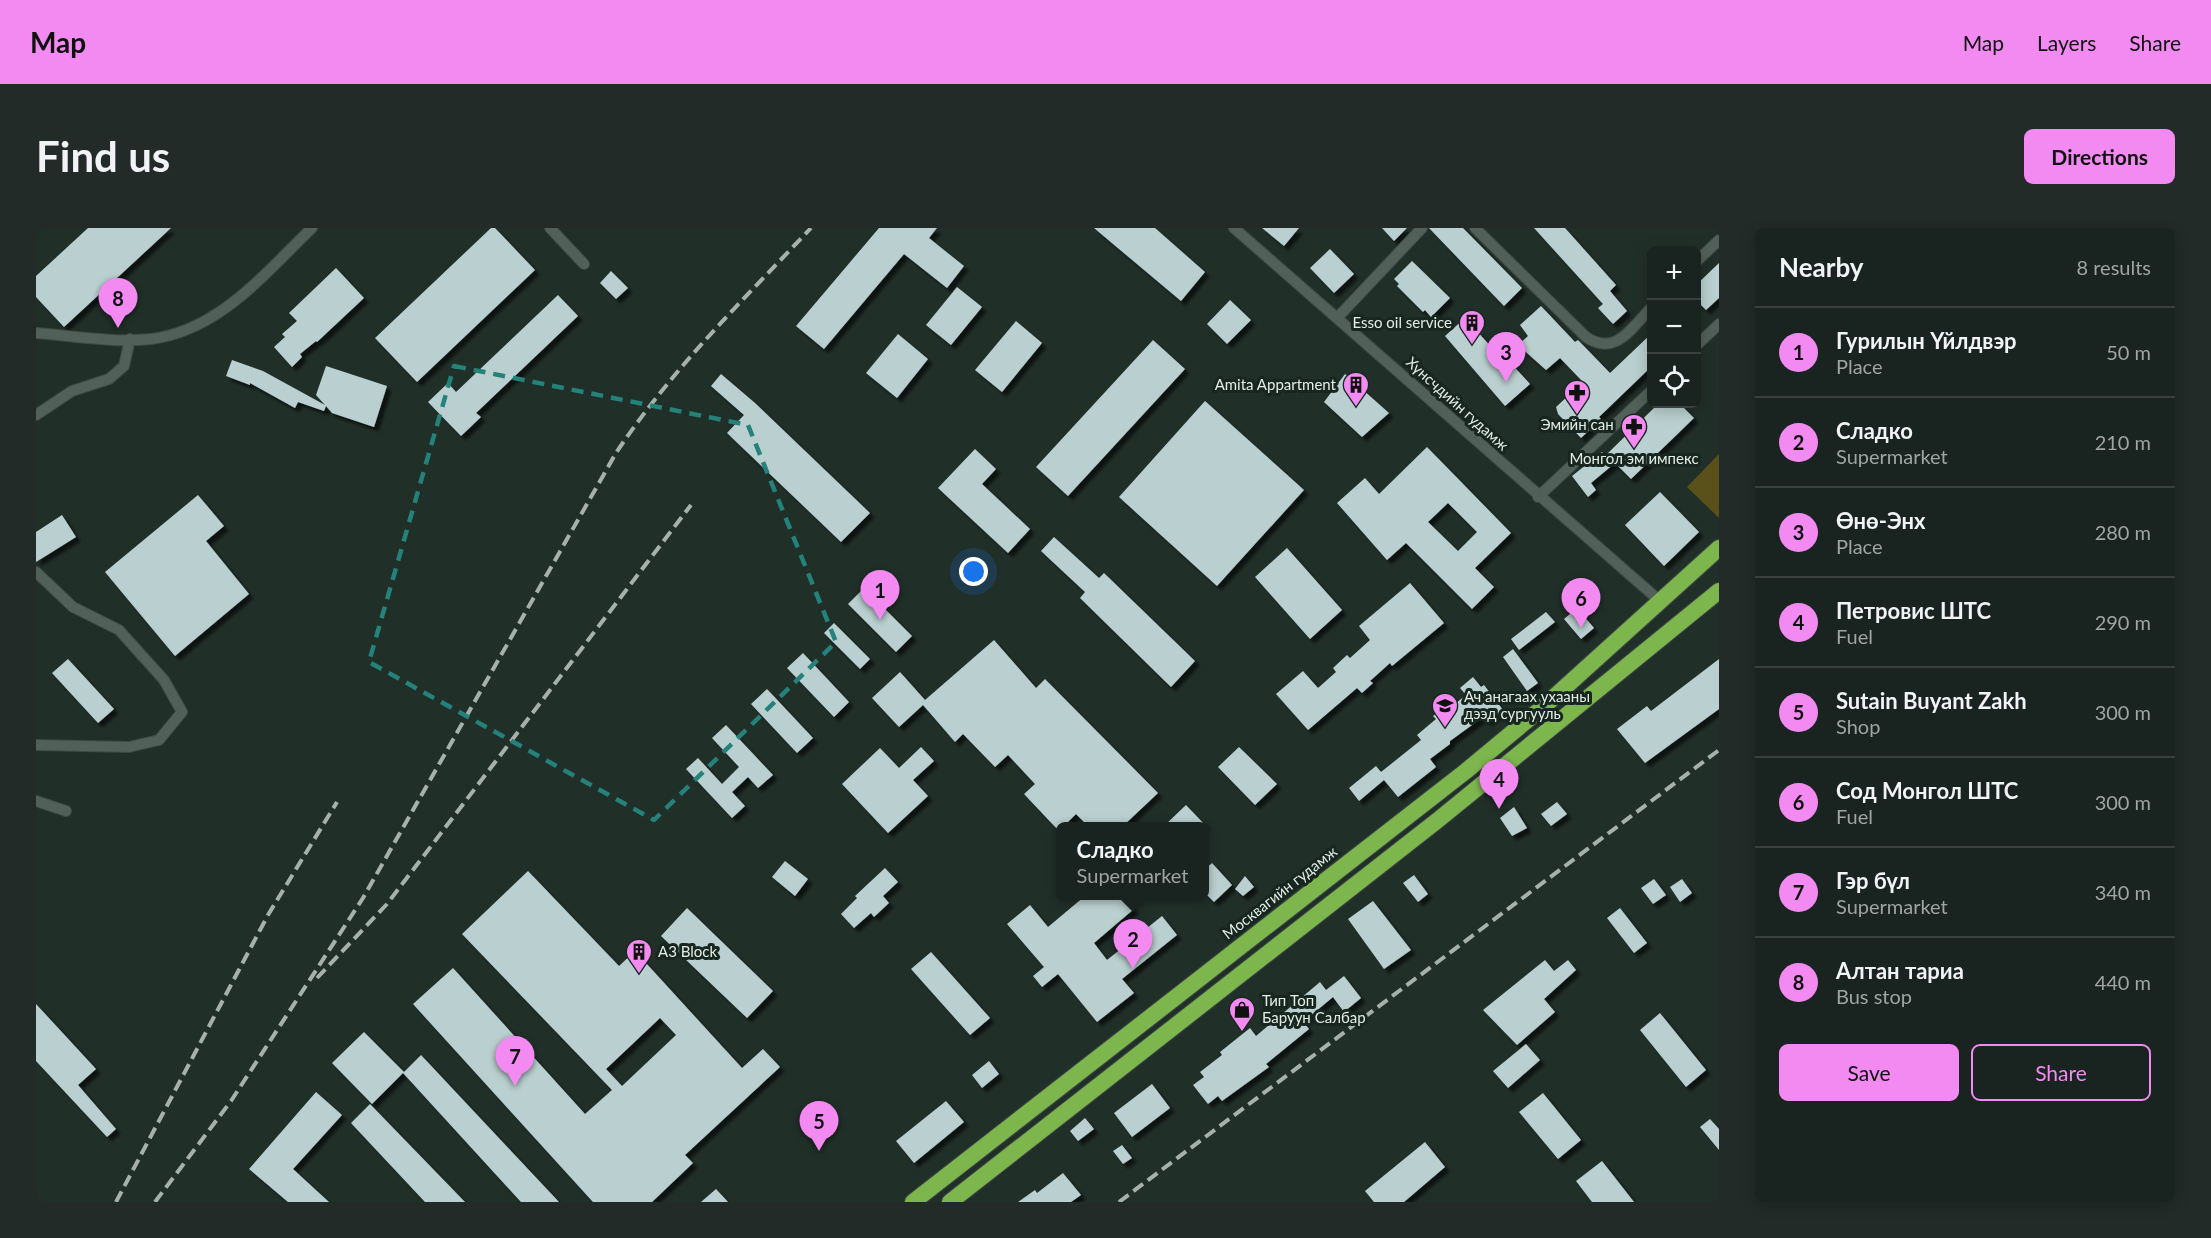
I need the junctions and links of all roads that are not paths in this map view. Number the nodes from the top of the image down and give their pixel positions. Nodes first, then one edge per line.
1 (312, 228) edge
2 (550, 228) edge
3 (1234, 228) edge
4 (1422, 228) edge
5 (1475, 228) edge
6 (1719, 240) edge
7 (1701, 257) edge
8 (584, 264) dead end
9 (1647, 313) edge
10 (1338, 317) junction
11 (1719, 324) edge
12 (36, 333) edge
13 (130, 339) junction
14 (1701, 341) edge
15 (1647, 395) edge
16 (36, 415) edge
17 (1538, 497) junction
18 (1719, 549) edge
19 (36, 572) edge
20 (1719, 591) edge
21 (1661, 602) junction
22 (36, 745) edge
23 (36, 801) edge
24 (66, 811) dead end
25 (913, 1202) edge
26 (950, 1202) edge

1 - 13 street
2 - 8 street
3 - 10 street, Хүнсчдийн гудамж
4 - 10 street
5 - 9 street
6 - 7 street
10 - 17 street, Хүнсчдийн гудамж
11 - 14 street
12 - 13 street
13 - 16 street
15 - 17 street
17 - 21 street, Хүнсчдийн гудамж
18 - 21 highway, Москвагийн гудамж
19 - 22 street
20 - 26 highway
21 - 25 highway, Москвагийн гудамж
23 - 24 street

